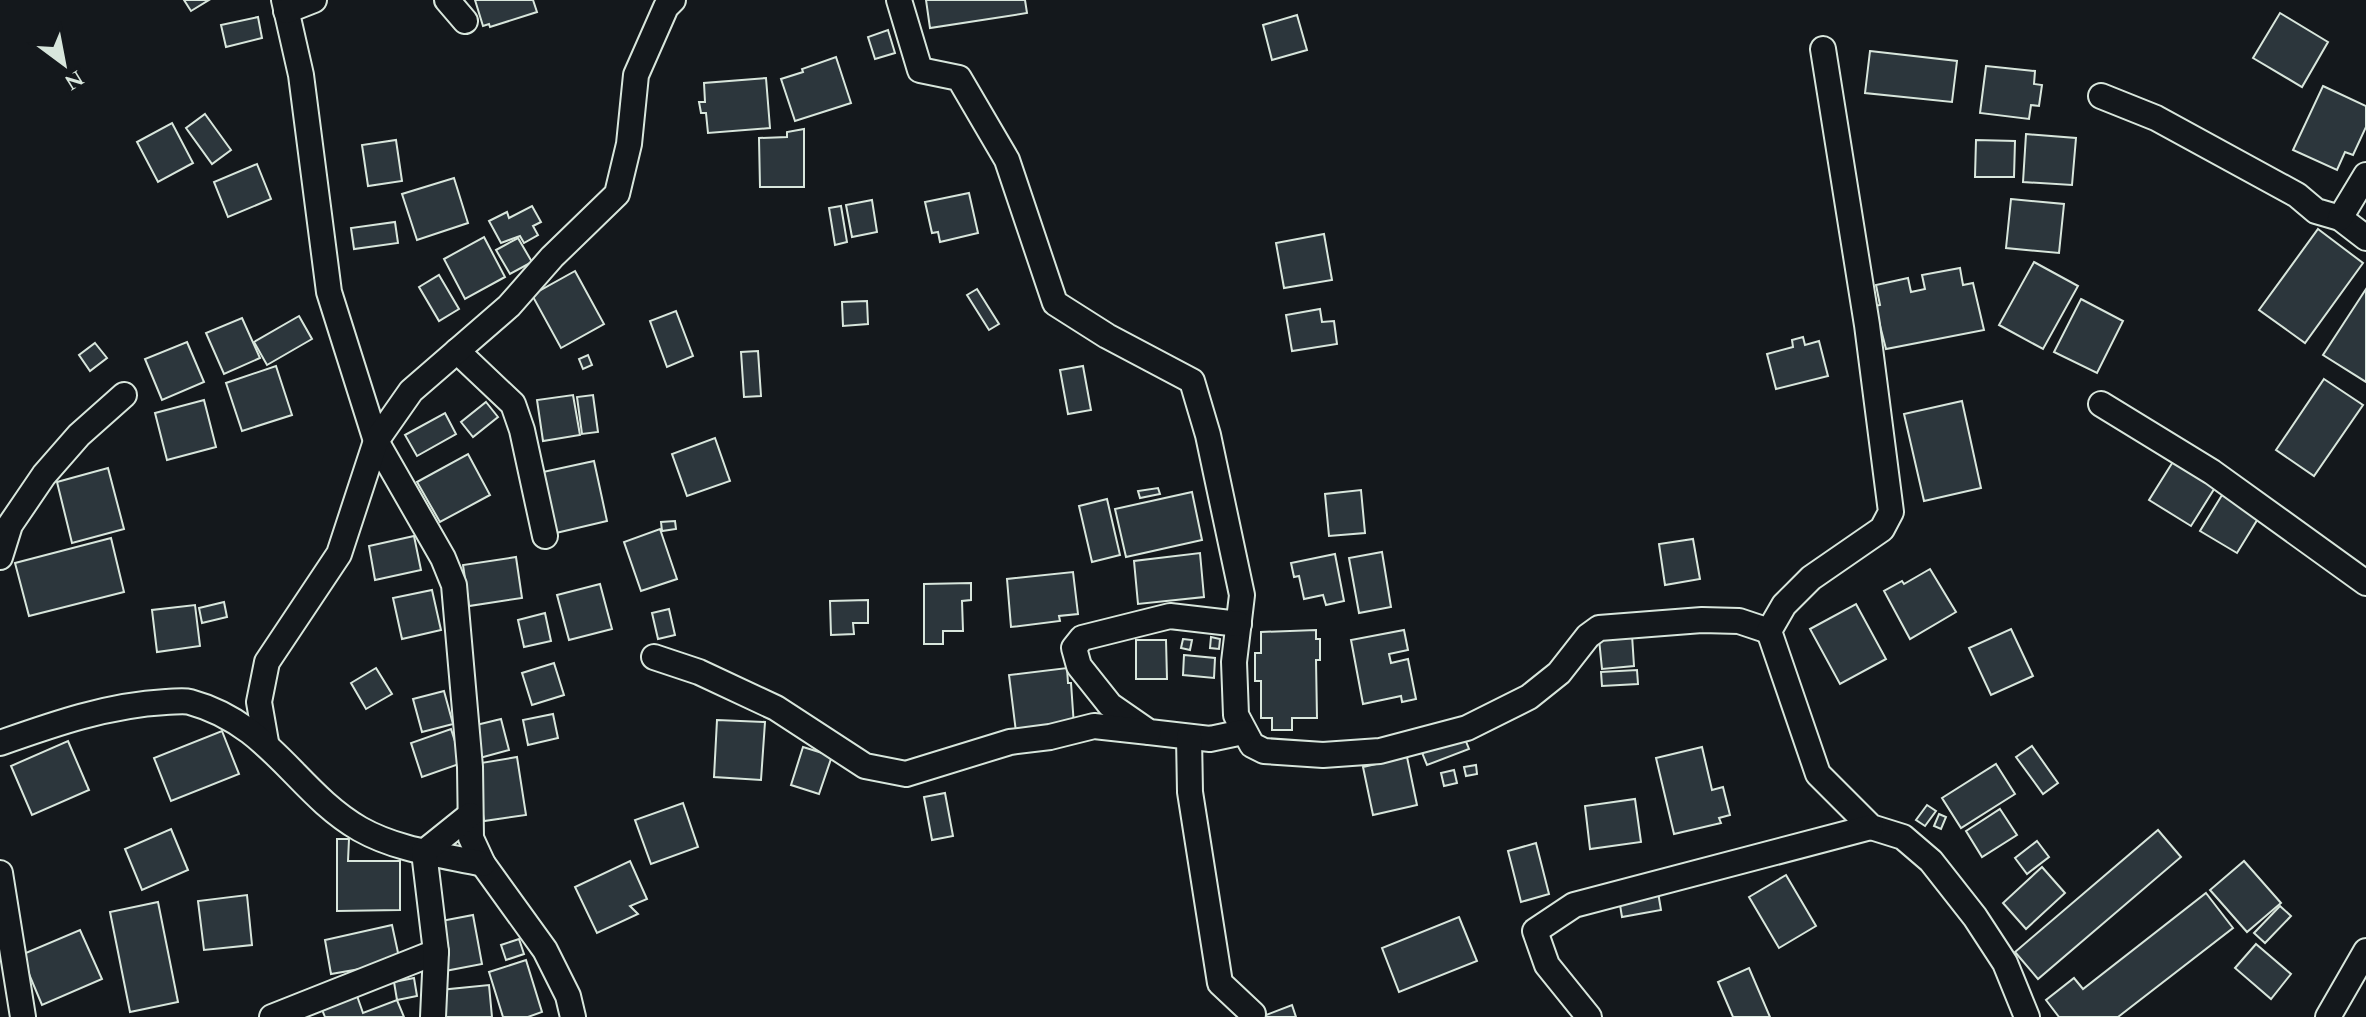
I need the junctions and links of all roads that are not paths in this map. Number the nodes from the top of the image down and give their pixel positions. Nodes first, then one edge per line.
1 (314, 0) edge
2 (447, 0) edge
3 (673, 0) edge
4 (899, 0) edge
5 (285, 6) edge
6 (465, 21) dead end
7 (1823, 49) dead end
8 (2101, 96) dead end
9 (2366, 175) edge
10 (2340, 218) junction
11 (2366, 238) edge
12 (457, 351) junction
13 (124, 395) dead end
14 (2101, 404) dead end
15 (376, 441) junction
16 (545, 536) dead end
17 (0, 557) edge
18 (2366, 583) edge
19 (1239, 624) junction
20 (1769, 631) junction
21 (654, 657) dead end
22 (1149, 732) junction
23 (1243, 732) junction
24 (1189, 737) junction
25 (266, 742) junction
26 (0, 743) edge
27 (470, 815) junction
28 (1871, 827) junction
29 (424, 852) junction
30 (483, 864) junction
31 (0, 873) edge
32 (2366, 951) edge
33 (436, 952) junction
34 (25, 1014) edge
35 (1253, 1014) dead end
36 (272, 1017) edge
37 (433, 1017) edge
38 (573, 1017) edge
39 (1589, 1017) edge
40 (2027, 1017) edge
41 (2328, 1017) edge

1 - 5 street
2 - 6 street
3 - 12 street
4 - 19 street
5 - 15 street
7 - 20 street
8 - 10 street
9 - 10 street
10 - 11 street
12 - 15 street
12 - 16 street
13 - 17 street
14 - 18 street
15 - 25 street
15 - 27 street
19 - 22 street
19 - 23 street
20 - 23 street
20 - 28 street
21 - 22 street
22 - 24 street
23 - 24 street
24 - 35 street
25 - 26 street
25 - 29 street
27 - 29 street
27 - 30 street
28 - 39 street
28 - 40 street
29 - 30 street
29 - 33 street
30 - 38 street
31 - 34 street
32 - 41 street
33 - 36 street
33 - 37 street

